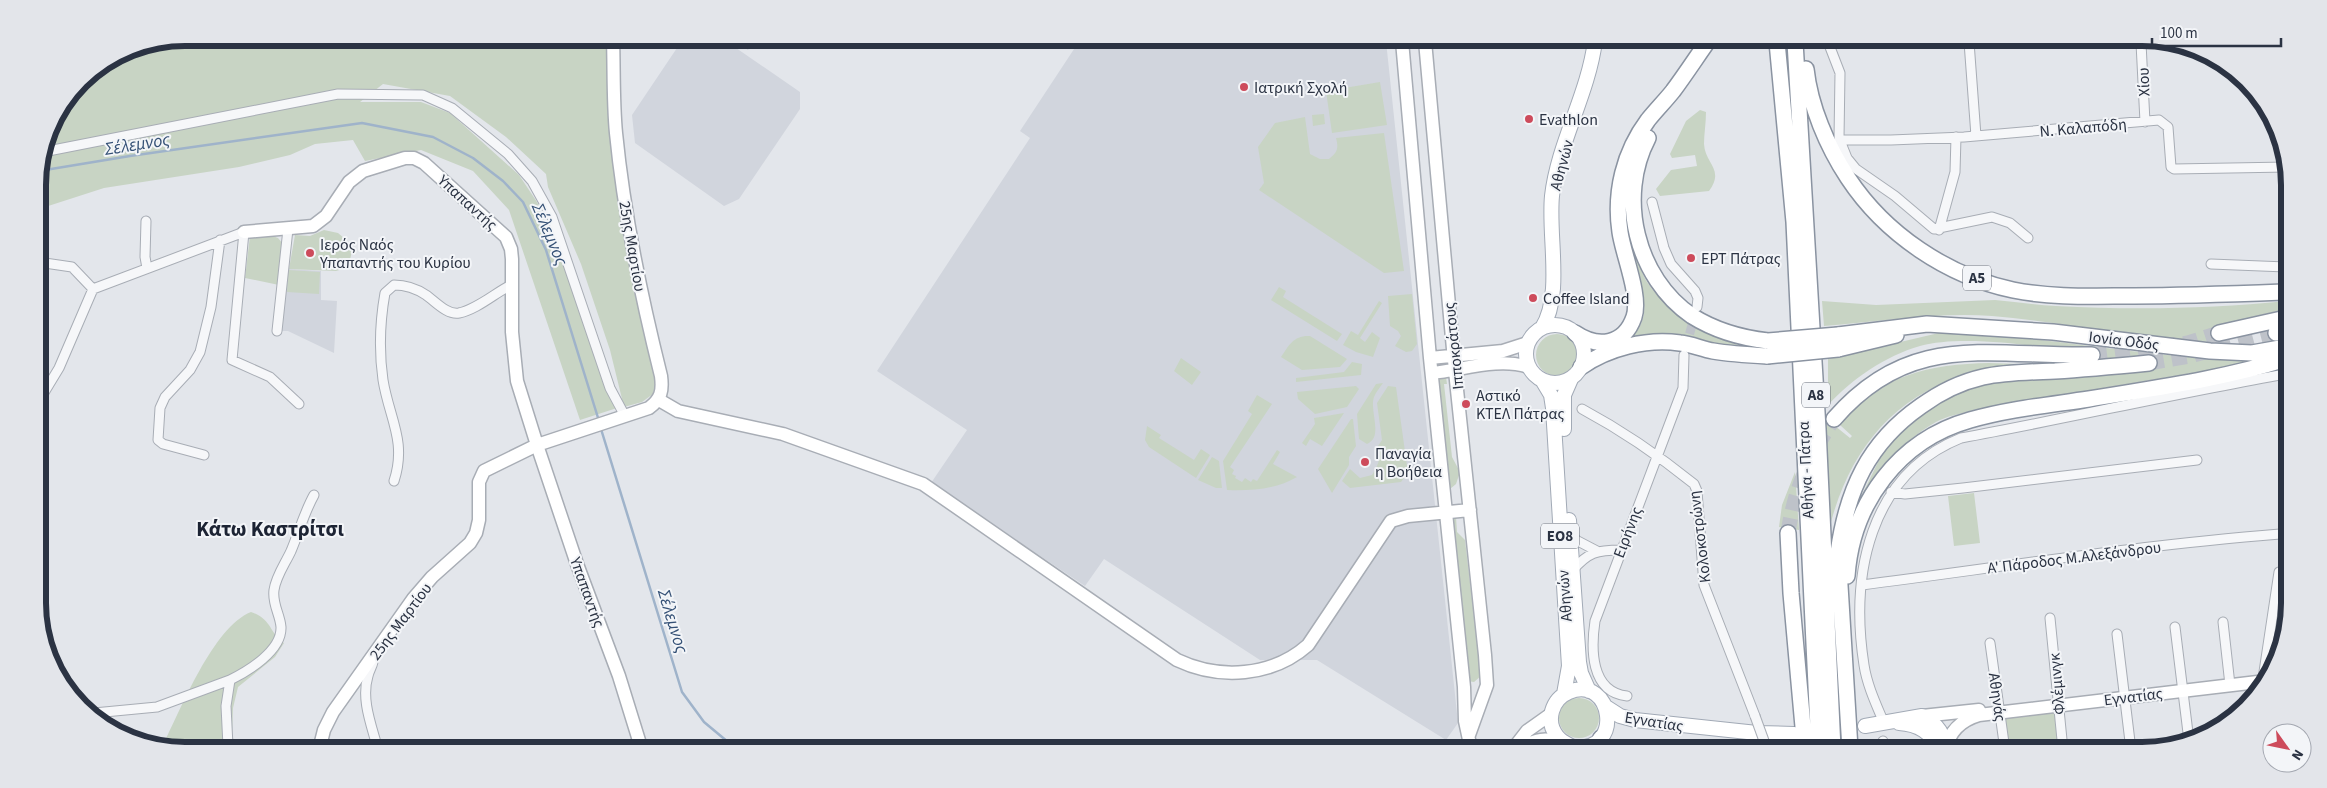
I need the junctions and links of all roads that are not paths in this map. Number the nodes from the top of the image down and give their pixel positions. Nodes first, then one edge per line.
1 (1402, 46) edge
2 (1425, 46) edge
3 (1594, 46) edge
4 (1704, 46) edge
5 (1777, 46) edge
6 (1795, 46) edge
7 (1803, 46) edge
8 (1830, 46) edge
9 (1969, 46) edge
10 (2141, 46) edge
11 (613, 47) edge
12 (1672, 92) junction
13 (2145, 122) junction
14 (1976, 136) junction
15 (1956, 137) junction
16 (1839, 140) junction
17 (51, 151) edge
18 (2279, 168) edge
19 (1652, 202) dead end
20 (146, 222) dead end
21 (288, 229) junction
22 (1939, 230) junction
23 (244, 232) junction
24 (2028, 238) dead end
25 (220, 240) junction
26 (47, 263) edge
27 (2211, 264) dead end
28 (2281, 267) edge
29 (147, 268) junction
30 (513, 284) junction
31 (93, 289) junction
32 (2281, 292) edge
33 (1553, 294) junction
34 (1697, 307) tunnel mouth
35 (2281, 319) edge
36 (1542, 328) junction
37 (1570, 329) junction
38 (277, 331) dead end
39 (2219, 333) tunnel mouth
40 (1528, 343) junction
41 (1768, 348) junction
42 (2281, 348) edge
43 (1454, 355) junction
44 (1684, 355) tunnel mouth
45 (2092, 355) tunnel mouth
46 (1430, 358) junction
47 (2281, 361) edge
48 (2149, 363) tunnel mouth
49 (1528, 367) junction
50 (1581, 367) junction
51 (1455, 370) junction
52 (1432, 373) junction
53 (2281, 375) edge
54 (1570, 379) junction
55 (1542, 380) junction
56 (47, 389) edge
57 (659, 400) junction
58 (299, 404) dead end
59 (1582, 409) dead end
60 (619, 418) junction
61 (1834, 419) tunnel mouth
62 (537, 445) junction
63 (1657, 453) junction
64 (204, 455) dead end
65 (2196, 460) dead end
66 (394, 481) dead end
67 (1891, 492) junction
68 (314, 495) dead end
69 (1470, 510) junction
70 (1446, 512) junction
71 (1569, 532) junction
72 (1788, 533) tunnel mouth
73 (2281, 534) edge
74 (1621, 550) junction
75 (1597, 551) junction
76 (1572, 571) junction
77 (2278, 572) dead end
78 (1862, 585) junction
79 (1843, 617) junction
80 (2050, 618) dead end
81 (2222, 622) dead end
82 (2175, 626) dead end
83 (2117, 634) dead end
84 (1990, 643) dead end
85 (371, 659) junction
86 (2267, 663) edge
87 (230, 680) junction
88 (2254, 684) edge
89 (2230, 685) junction
90 (1589, 691) junction
91 (2182, 691) junction
92 (1564, 694) junction
93 (1627, 696) dead end
94 (2125, 697) junction
95 (2058, 705) junction
96 (1606, 707) junction
97 (2000, 711) junction
98 (100, 712) edge
99 (1551, 714) junction
100 (1922, 716) junction
101 (1884, 723) junction
102 (1864, 726) dead end
103 (2188, 733) edge
104 (1794, 734) dead end
105 (1470, 741) edge
106 (1470, 741) edge
107 (1519, 741) edge
108 (1534, 741) edge
109 (1552, 741) edge
110 (1565, 741) edge
111 (1601, 741) edge
112 (1764, 741) edge
113 (1804, 741) edge
114 (1819, 741) edge
115 (1833, 741) edge
116 (1850, 741) edge
117 (1933, 741) edge
118 (1943, 741) edge
119 (1949, 741) edge
120 (2004, 741) edge
121 (2061, 741) edge
122 (2130, 741) edge
123 (228, 742) edge
124 (321, 742) edge
125 (376, 742) edge
126 (639, 742) edge

1 - 46 street, Ιπποκράτους
2 - 43 street, Ιπποκράτους
3 - 33 main road, Αθηνών
4 - 12 highway
5 - 114 highway, Αθήνα - Πάτρα / Α8
6 - 115 highway, Αθήνα - Πάτρα / Α8
7 - 32 highway, Α5
8 - 16 street
9 - 14 street
10 - 13 street, Χίου
11 - 57 street, 25ης Μαρτίου
12 - 37 highway
12 - 41 highway
13 - 14 street, Ν. Καλαπόδη
13 - 18 street, Ν. Καλαπόδη
14 - 15 street, Ν. Καλαπόδη
15 - 16 street, Ν. Καλαπόδη
15 - 22 street
16 - 22 street
17 - 60 street
19 - 34 street
20 - 29 street
21 - 23 street, Υπαπαντής
21 - 30 street, Υπαπαντής
21 - 38 street
22 - 24 street
23 - 25 street, Υπαπαντής
23 - 58 street
25 - 29 street, Υπαπαντής
25 - 64 street
26 - 31 street
27 - 28 street
29 - 31 street, Υπαπαντής
30 - 62 street, Υπαπαντής
30 - 66 street
31 - 56 street
33 - 36 main road, Αθηνών
33 - 37 main road, Αθηνών
35 - 39 highway
36 - 37 main road
36 - 40 main road, Αθηνών
37 - 50 main road, Αθηνών
40 - 43 street
40 - 49 main road
41 - 42 highway, Ιονία Οδός, bridge
41 - 50 highway
43 - 46 street
43 - 51 street, Ιπποκράτους
44 - 63 street, Ειρήνης
45 - 61 highway
46 - 52 street, Ιπποκράτους
47 - 79 highway
48 - 79 highway
49 - 51 street
49 - 55 main road, Αθηνών / ΕΟ8
50 - 54 main road, Αθηνών / ΕΟ8
51 - 52 street
51 - 69 street, Ιπποκράτους
52 - 70 street, Ιπποκράτους
53 - 67 street
54 - 55 main road
54 - 71 main road, Αθηνών / ΕΟ8
55 - 92 main road, Αθηνών / ΕΟ8
57 - 60 street
57 - 70 street
59 - 63 street, Κολοκοτρώνη
60 - 62 street, 25ης Μαρτίου
62 - 85 street, 25ης Μαρτίου
62 - 126 street, Υπαπαντής
63 - 74 street, Ειρήνης
63 - 112 street, Κολοκοτρώνη, bridge
65 - 67 street
67 - 78 street
68 - 87 street
69 - 70 street
69 - 105 street, Ιπποκράτους
70 - 106 street, Ιπποκράτους
71 - 75 street
71 - 76 main road, Αθηνών / ΕΟ8
72 - 113 highway
73 - 78 street, Α' Πάροδος Μ.Αλεξάνδρου
74 - 75 street
74 - 93 street, Ειρήνης
75 - 76 street
76 - 90 main road, Αθηνών / ΕΟ8
77 - 86 street
78 - 101 street
79 - 116 highway
80 - 95 street, Φλέμινγκ
81 - 89 street
82 - 91 street
83 - 94 street
84 - 97 street, Αθηνάς
85 - 124 street, 25ης Μαρτίου
85 - 125 street
87 - 98 street
87 - 123 street
88 - 89 street, Εγνατίας
89 - 91 street, Εγνατίας
90 - 92 main road
90 - 96 main road, Αθηνών / ΕΟ8
91 - 94 street, Εγνατίας
91 - 103 street
92 - 99 main road, Αθηνών / ΕΟ8
94 - 95 street, Εγνατίας
94 - 122 street
95 - 97 street, Εγνατίας
95 - 121 street, Φλέμινγκ
96 - 104 main road, Εγνατίας / ΕΟ8
96 - 111 main road
97 - 100 street, Εγνατίας
97 - 119 street, Εγνατίας
97 - 120 street, Αθηνάς
99 - 107 street
99 - 110 main road
100 - 101 main road, Εγνατίας
100 - 118 main road
101 - 102 main road, Εγνατίας
101 - 117 main road
108 - 109 street

